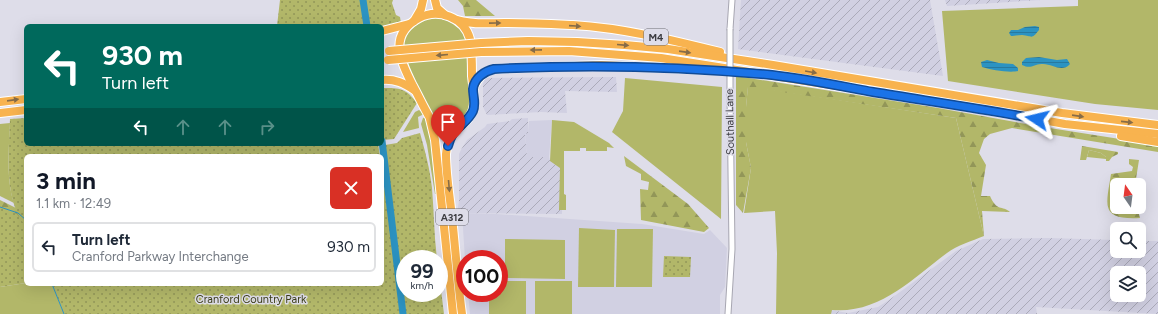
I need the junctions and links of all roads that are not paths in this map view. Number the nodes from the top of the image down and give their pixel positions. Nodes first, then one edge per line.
1 (423, 0) edge
2 (435, 0) edge
3 (732, 0) edge
4 (445, 15) junction
5 (456, 20) junction
6 (411, 23) junction
7 (384, 30) edge
8 (385, 51) edge
9 (385, 61) edge
10 (773, 65) junction
11 (773, 76) junction
12 (384, 80) edge
13 (473, 88) junction
14 (416, 92) junction
15 (24, 99) edge
16 (0, 102) edge
17 (24, 110) edge
18 (0, 113) edge
19 (430, 118) junction
20 (462, 124) junction
21 (1065, 124) junction
22 (1155, 124) edge
23 (1158, 134) edge
24 (1158, 142) edge
25 (453, 314) edge
26 (462, 314) edge
27 (728, 314) edge

1 - 6 highway, A312
2 - 4 highway
3 - 27 street, Southall Lane, bridge
4 - 5 highway, A312
4 - 6 highway, A312
5 -> 10 highway, M4
5 - 13 highway, A312
6 - 7 highway
6 - 14 highway, A312
8 -> 10 highway, M4, bridge
11 -> 9 highway, M4, bridge
10 -> 22 highway, M4
11 - 13 highway, M4
11 - 21 highway, M4
12 - 14 highway
13 - 20 highway, A312
14 - 19 highway, A312
16 -> 15 highway
17 - 18 highway
19 - 20 highway
19 - 25 highway, A312
20 -> 26 highway, A312
21 - 23 highway, M4
21 - 24 highway

